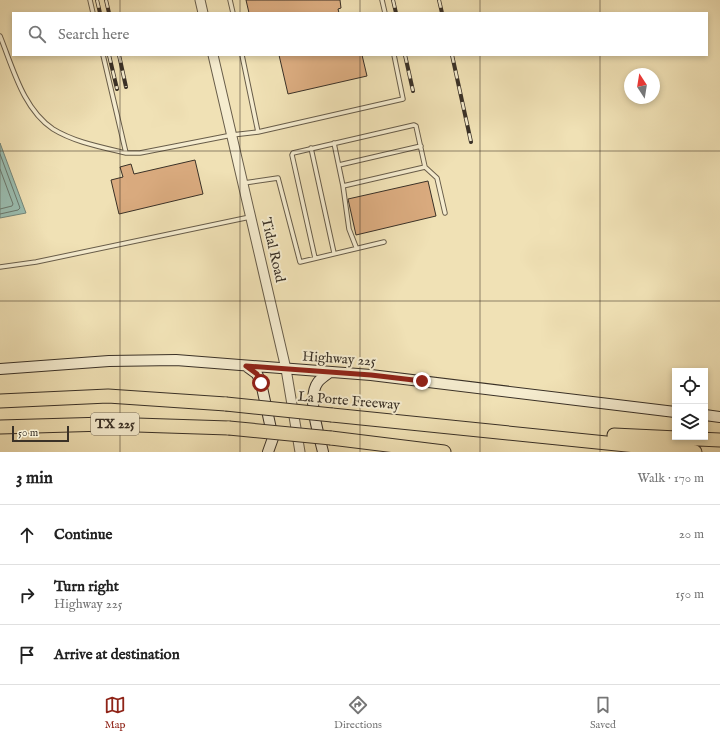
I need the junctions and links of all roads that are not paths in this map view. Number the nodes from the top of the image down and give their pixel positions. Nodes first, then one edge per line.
1 (90, 0) edge
2 (200, 0) edge
3 (230, 0) edge
4 (382, 0) edge
5 (93, 12) edge
6 (203, 12) edge
7 (233, 12) edge
8 (385, 12) edge
9 (0, 36) edge
10 (103, 56) edge
11 (213, 56) edge
12 (242, 56) edge
13 (394, 56) edge
14 (258, 132) junction
15 (232, 135) junction
16 (334, 143) junction
17 (421, 146) junction
18 (311, 148) junction
19 (126, 153) junction
20 (339, 165) junction
21 (425, 167) junction
22 (243, 183) junction
23 (343, 186) junction
24 (445, 213) dead end
25 (251, 217) junction
26 (384, 242) dead end
27 (356, 247) junction
28 (334, 253) junction
29 (315, 258) junction
30 (0, 267) edge
31 (246, 366) junction
32 (0, 369) edge
33 (286, 369) junction
34 (330, 372) junction
35 (0, 401) edge
36 (672, 412) edge
37 (708, 415) edge
38 (720, 417) edge
39 (0, 427) edge
40 (470, 428) junction
41 (720, 440) edge
42 (268, 452) edge
43 (300, 452) edge
44 (323, 452) edge
45 (444, 452) edge
46 (695, 452) edge

1 - 5 lane
2 - 6 street
3 - 7 lane
4 - 8 lane
9 - 19 lane
10 - 19 lane
11 - 15 street, Tidal Road
12 - 14 lane
13 - 14 lane
14 - 15 lane
15 - 19 lane
15 - 22 street, Tidal Road
16 - 17 lane
16 - 18 lane
16 - 20 lane
17 - 20 lane
17 - 21 lane
18 - 28 lane
18 - 29 lane
20 - 23 lane
21 - 23 lane
21 - 24 lane
22 - 25 street, Tidal Road
22 - 29 lane
23 - 27 lane
25 - 30 lane
25 - 33 street, Tidal Road
26 - 27 lane
27 - 28 lane
28 - 29 lane
31 - 32 main road, Highway 225
31 - 33 main road, Highway 225
31 - 42 main road
33 - 34 main road, Highway 225
33 - 43 street, Tidal Road
34 - 36 main road, Highway 225
34 - 44 main road
35 - 40 highway, La Porte Freeway / TX 225, bridge
37 - 38 main road
39 - 45 highway, TX 225, bridge
40 - 41 highway
40 - 46 highway, La Porte Freeway / TX 225

